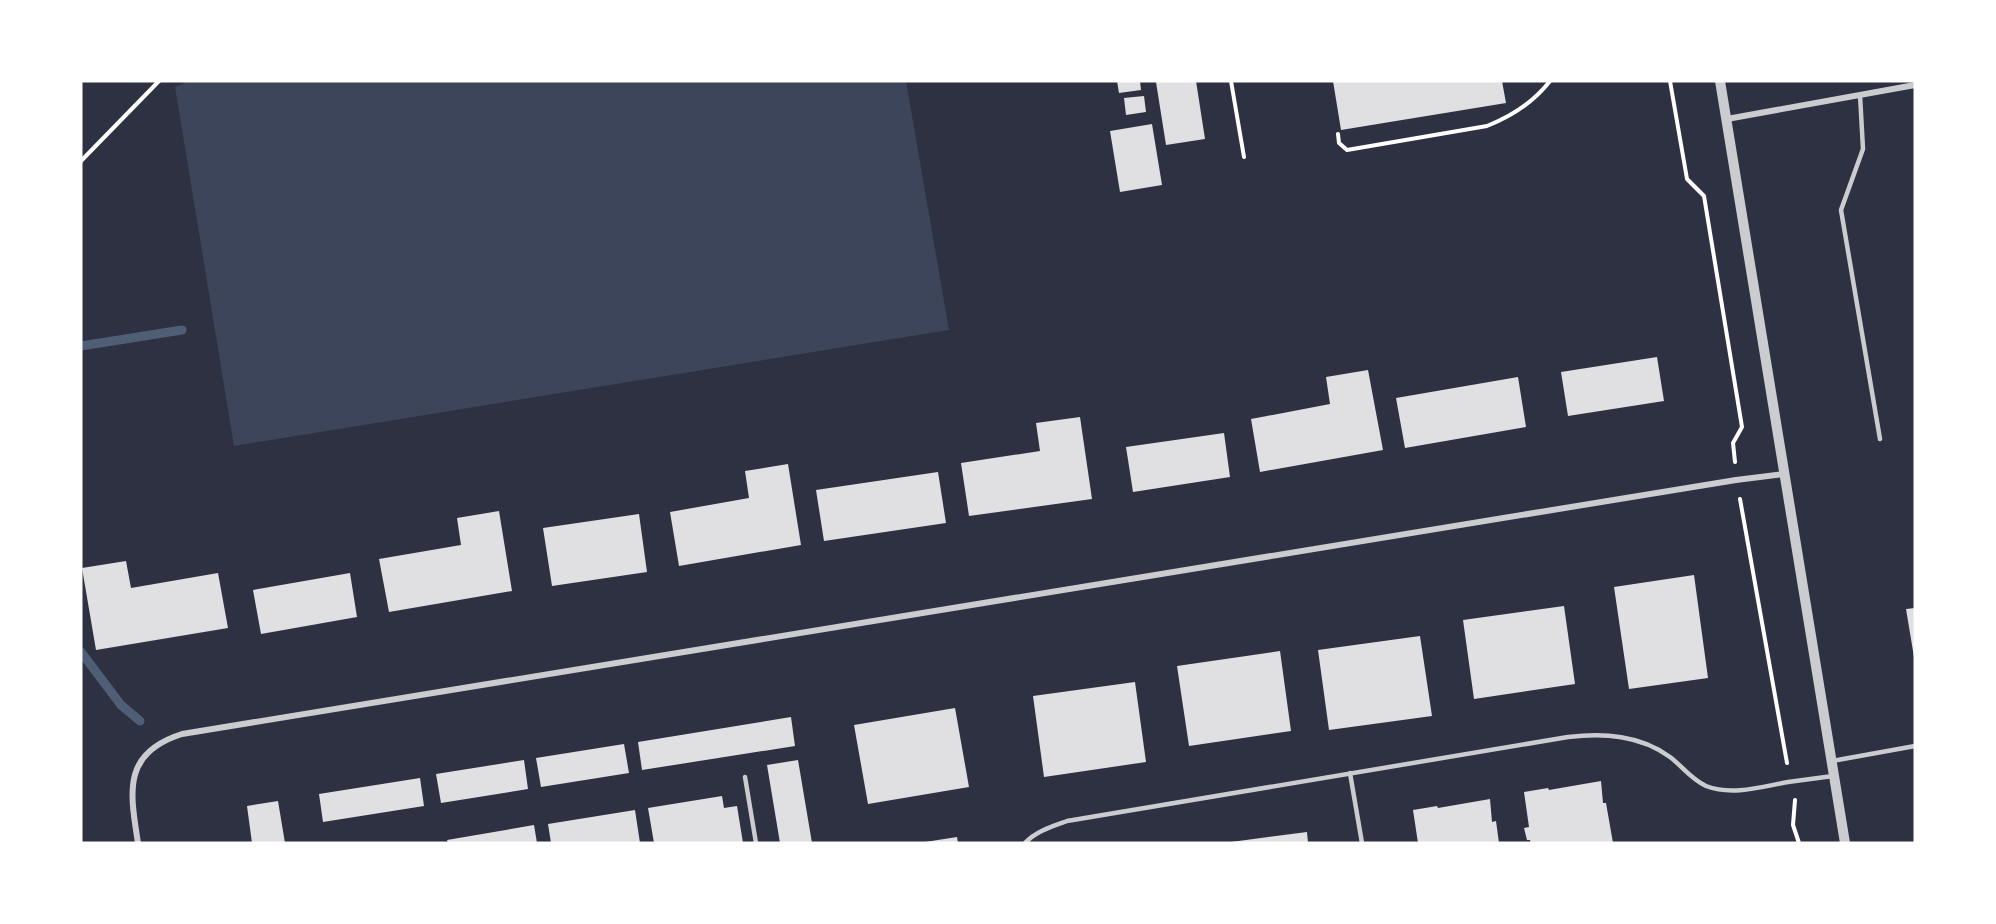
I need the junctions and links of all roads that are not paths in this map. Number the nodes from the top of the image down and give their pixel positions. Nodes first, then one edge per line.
1 (1720, 81) edge
2 (1915, 85) edge
3 (1860, 95) junction
4 (1727, 119) junction
5 (1880, 439) dead end
6 (1784, 474) junction
7 (1915, 746) edge
8 (1831, 761) junction
9 (1350, 774) junction
10 (1833, 776) junction
11 (745, 777) dead end
12 (138, 843) edge
13 (756, 843) edge
14 (1025, 843) edge
15 (1362, 843) edge
16 (1845, 843) edge

1 - 4 street
2 - 3 street
3 - 4 street
3 - 5 lane
4 - 6 street
6 - 8 street
6 - 12 street
7 - 8 lane
8 - 10 street
9 - 10 lane
9 - 14 lane
9 - 15 lane
10 - 16 street
11 - 13 lane

